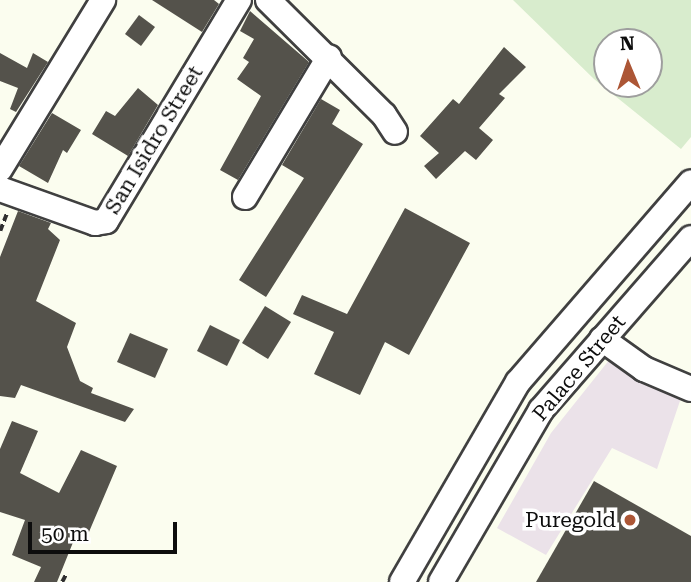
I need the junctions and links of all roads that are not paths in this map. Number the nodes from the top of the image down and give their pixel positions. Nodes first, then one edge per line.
1 (103, 0) edge
2 (239, 0) edge
3 (268, 0) edge
4 (328, 57) junction
5 (395, 132) dead end
6 (0, 169) edge
7 (691, 183) edge
8 (0, 189) edge
9 (245, 197) dead end
10 (691, 237) edge
11 (602, 339) junction
12 (691, 389) edge
13 (402, 582) edge
14 (441, 582) edge

1 - 6 street
2 - 8 street, San Isidro Street
3 - 4 street
4 - 5 street
4 - 9 street
7 - 13 street
10 - 11 street, Palace Street
11 - 12 street
11 - 14 street, Palace Street

